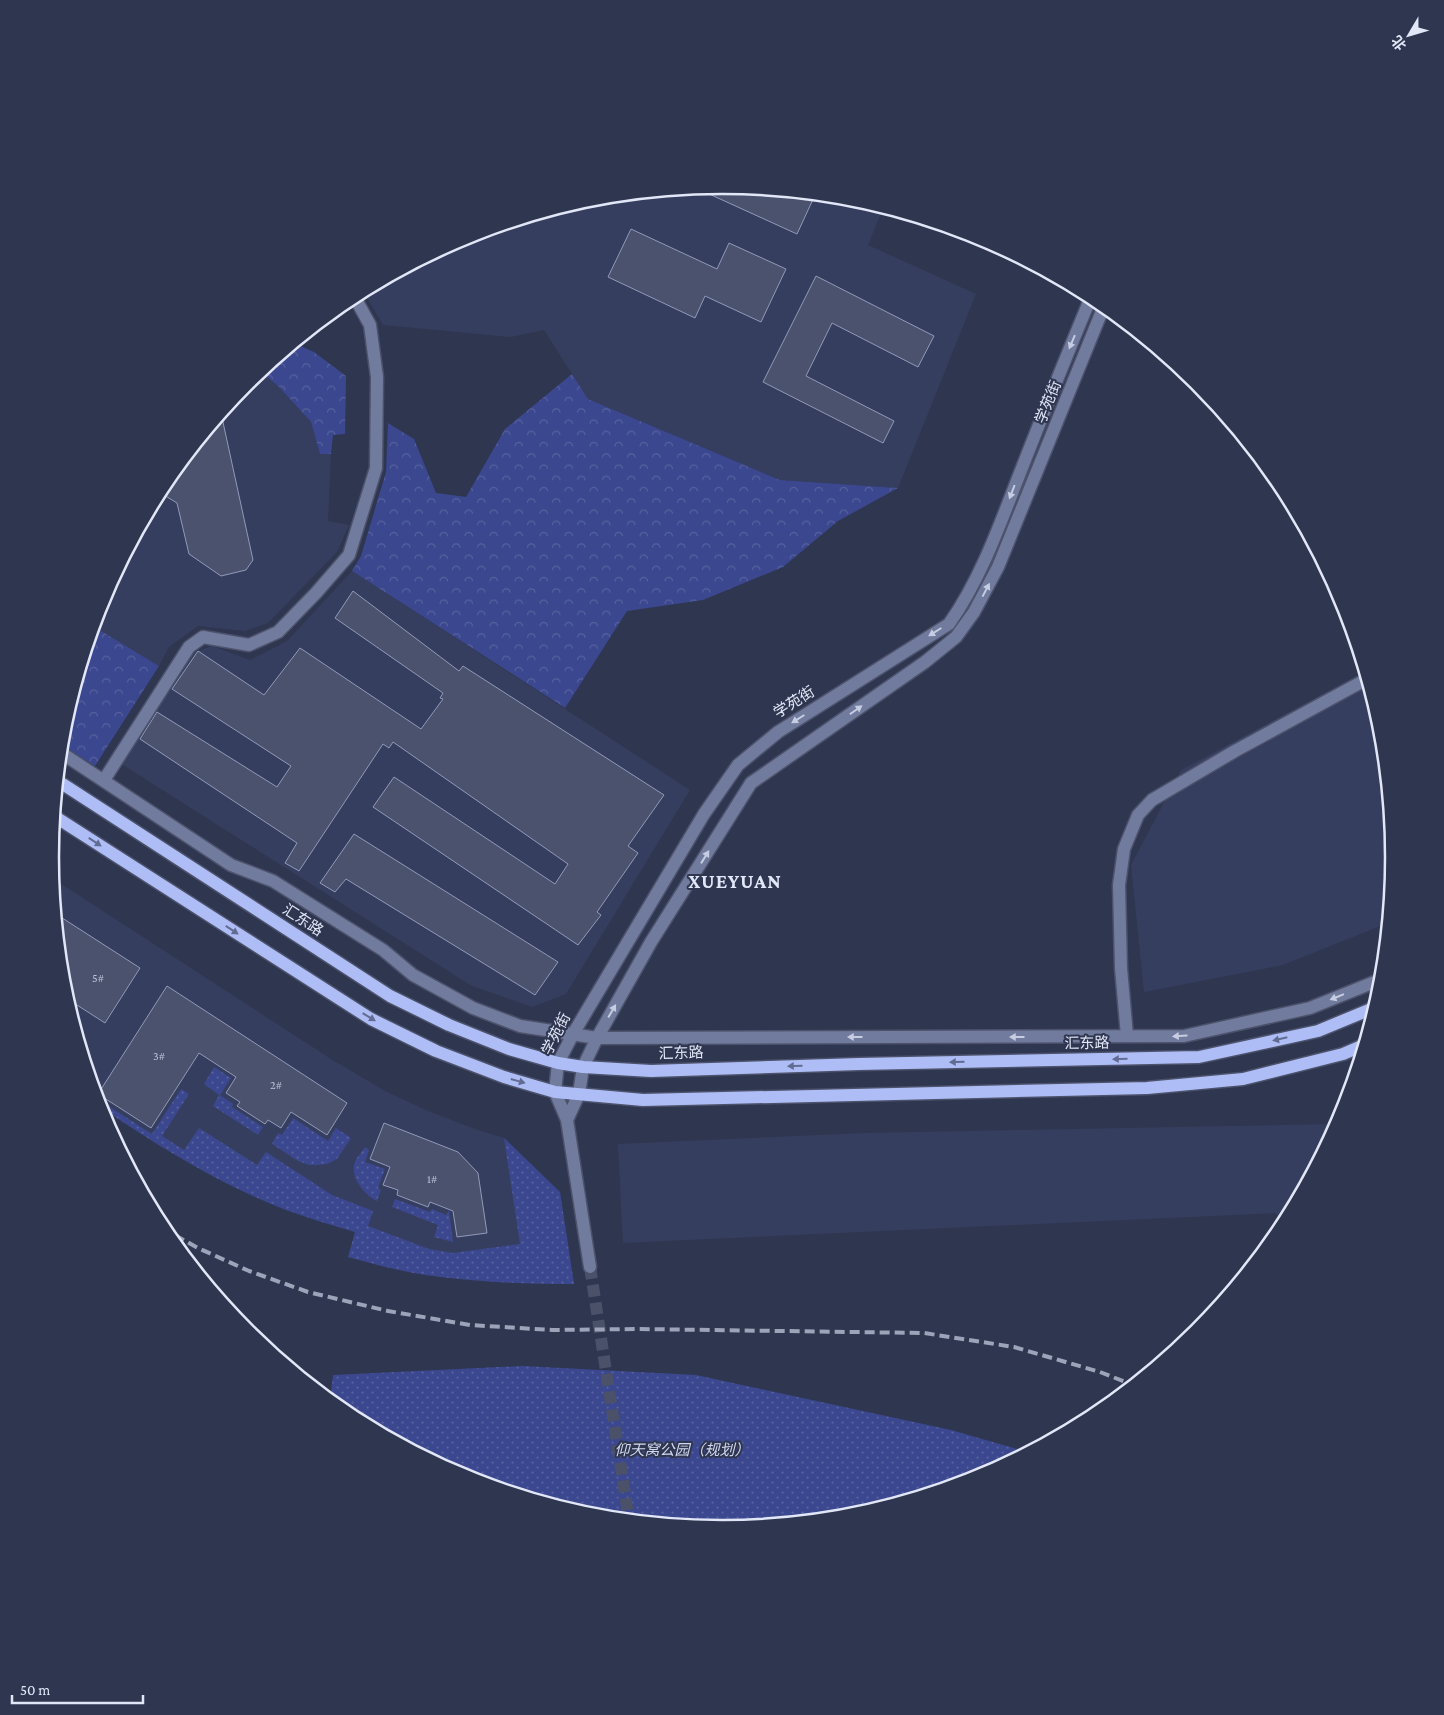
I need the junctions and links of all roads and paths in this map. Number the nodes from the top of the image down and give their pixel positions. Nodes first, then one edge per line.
1 (358, 303) edge
2 (1088, 304) edge
3 (1101, 314) edge
4 (1362, 682) edge
5 (66, 756) edge
6 (104, 780) junction
7 (63, 784) edge
8 (60, 820) edge
9 (1374, 982) edge
10 (1367, 1011) edge
11 (573, 1034) junction
12 (1127, 1036) junction
13 (597, 1038) junction
14 (1357, 1048) edge
15 (558, 1063) junction
16 (583, 1067) junction
17 (555, 1092) junction
18 (580, 1094) junction
19 (567, 1120) junction
20 (590, 1267) tunnel mouth

1 - 6 street
2 -> 11 street, 学苑街
13 -> 3 street, 学苑街
4 - 12 street
5 - 6 street
6 - 11 street
7 - 15 main road, 汇东路
8 -> 17 main road
9 -> 12 street
10 -> 16 main road, 汇东路
11 - 13 street
11 - 15 street, 学苑街
12 -> 13 street
13 - 16 street, 学苑街
14 - 18 main road
15 - 16 main road, 汇东路
15 - 17 street, 学苑街
16 - 18 street, 学苑街
17 - 18 main road
17 - 19 street, 学苑街
18 - 19 street, 学苑街
19 - 20 street

